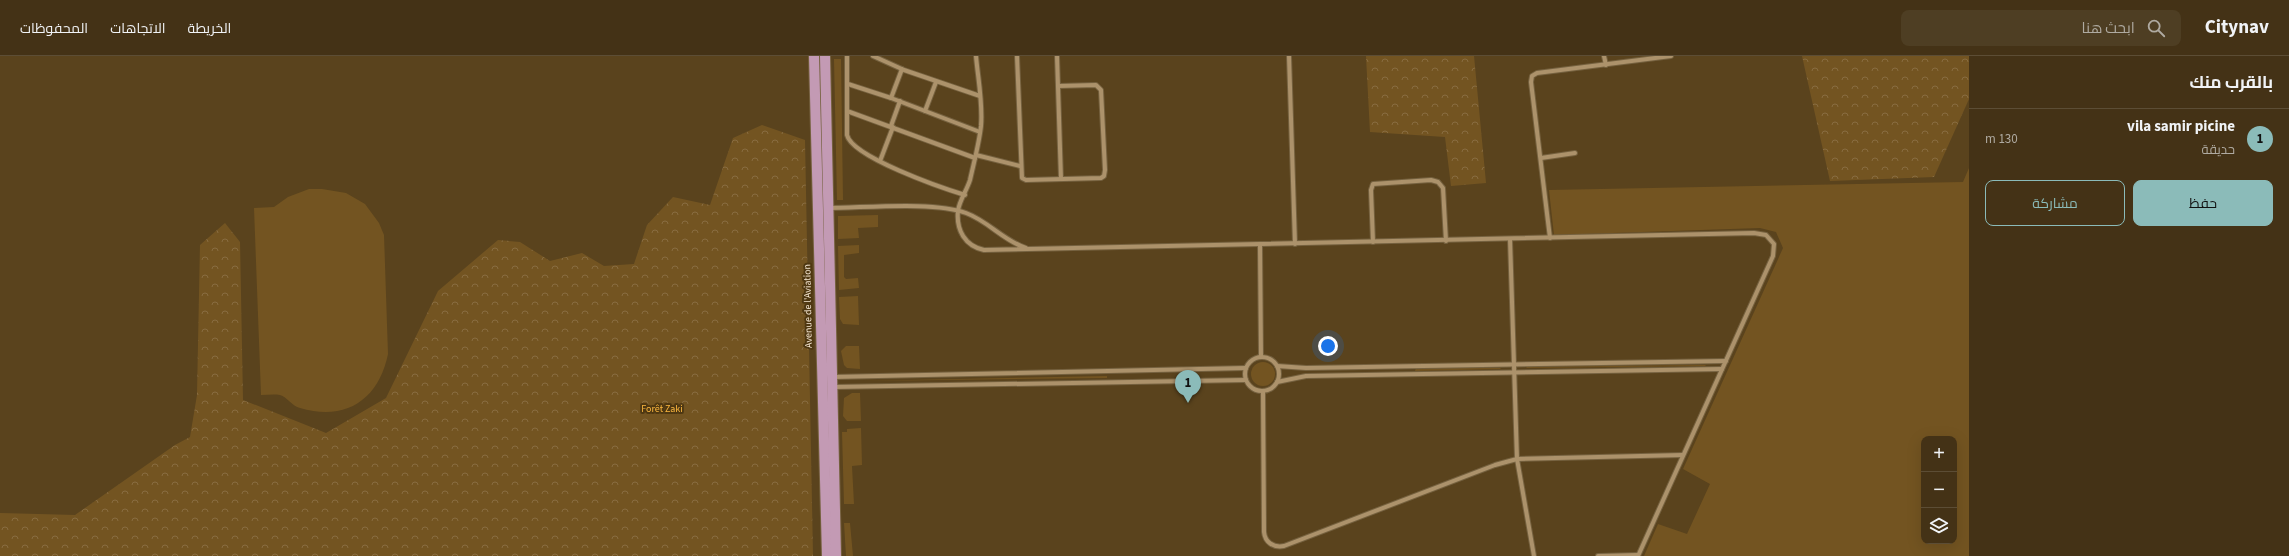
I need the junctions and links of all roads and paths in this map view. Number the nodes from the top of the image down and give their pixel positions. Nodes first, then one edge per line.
1 (814, 56) edge
2 (825, 56) edge
3 (847, 56) edge
4 (873, 56) edge
5 (976, 56) edge
6 (1018, 56) edge
7 (1057, 56) edge
8 (1289, 56) edge
9 (1604, 56) edge
10 (1671, 56) edge
11 (1606, 65) junction
12 (902, 69) junction
13 (936, 82) junction
14 (848, 84) junction
15 (1058, 86) junction
16 (980, 96) junction
17 (891, 98) junction
18 (900, 101) junction
19 (848, 111) junction
20 (925, 111) junction
21 (892, 127) junction
22 (980, 132) junction
23 (1575, 153) dead end
24 (975, 156) junction
25 (1541, 158) junction
26 (880, 161) junction
27 (1020, 166) junction
28 (1061, 179) junction
29 (965, 195) junction
30 (828, 208) junction
31 (958, 210) junction
32 (1550, 238) junction
33 (1510, 239) junction
34 (1446, 240) junction
35 (1373, 242) junction
36 (1260, 244) junction
37 (1295, 244) junction
38 (1029, 249) junction
39 (1261, 356) junction
40 (1726, 361) junction
41 (1514, 364) junction
42 (1278, 366) junction
43 (1408, 366) junction
44 (1357, 367) junction
45 (1246, 368) junction
46 (1722, 369) junction
47 (1514, 373) junction
48 (1408, 374) junction
49 (1357, 375) junction
50 (1246, 380) junction
51 (827, 382) junction
52 (1277, 382) junction
53 (1263, 391) junction
54 (1683, 455) junction
55 (1517, 459) junction
56 (827, 556) edge
57 (836, 556) edge
58 (1534, 556) edge
59 (1598, 556) edge
60 (1638, 556) edge

1 - 51 main road, Avenue de l'Aviation
2 - 30 main road, Avenue de l'Aviation
3 - 14 street
4 - 12 street
5 - 16 street
6 - 27 street
7 - 15 street
8 - 37 street
9 - 11 street
10 - 11 street
11 - 25 street
12 - 13 street
12 - 17 street
13 - 16 street
13 - 20 street
14 - 17 street
14 - 19 street
15 - 28 street
15 - 28 street
16 - 22 street
17 - 18 street
18 - 20 street
18 - 21 street
19 - 21 street
19 - 26 street
20 - 22 street
21 - 24 street
21 - 26 street
22 - 24 street
23 - 25 street
24 - 27 street
24 - 29 street
25 - 32 street
26 - 29 street
27 - 28 street
29 - 31 street
30 - 31 street
30 - 51 main road, Avenue de l'Aviation
31 - 38 street
31 - 38 street
32 - 33 street
32 - 40 street
33 - 34 street
33 - 41 street
34 - 35 street
34 - 35 street
35 - 37 street
36 - 37 street
36 - 38 street
36 - 39 street
39 - 42 street
39 - 45 street
40 - 41 street
40 - 46 street
41 - 43 street
41 - 47 street
42 - 44 street
42 - 52 street
43 - 44 street
43 - 48 street
44 - 49 street
45 - 50 street
45 - 51 street
46 - 47 street
46 - 54 street
47 - 48 street
47 - 55 street
48 - 49 street
49 - 52 street
50 - 51 street
50 - 53 street
51 - 56 main road, Avenue de l'Aviation
51 - 57 main road, Avenue de l'Aviation
52 - 53 street
53 - 55 street
54 - 55 street
54 - 60 street
55 - 58 street
59 - 60 street

